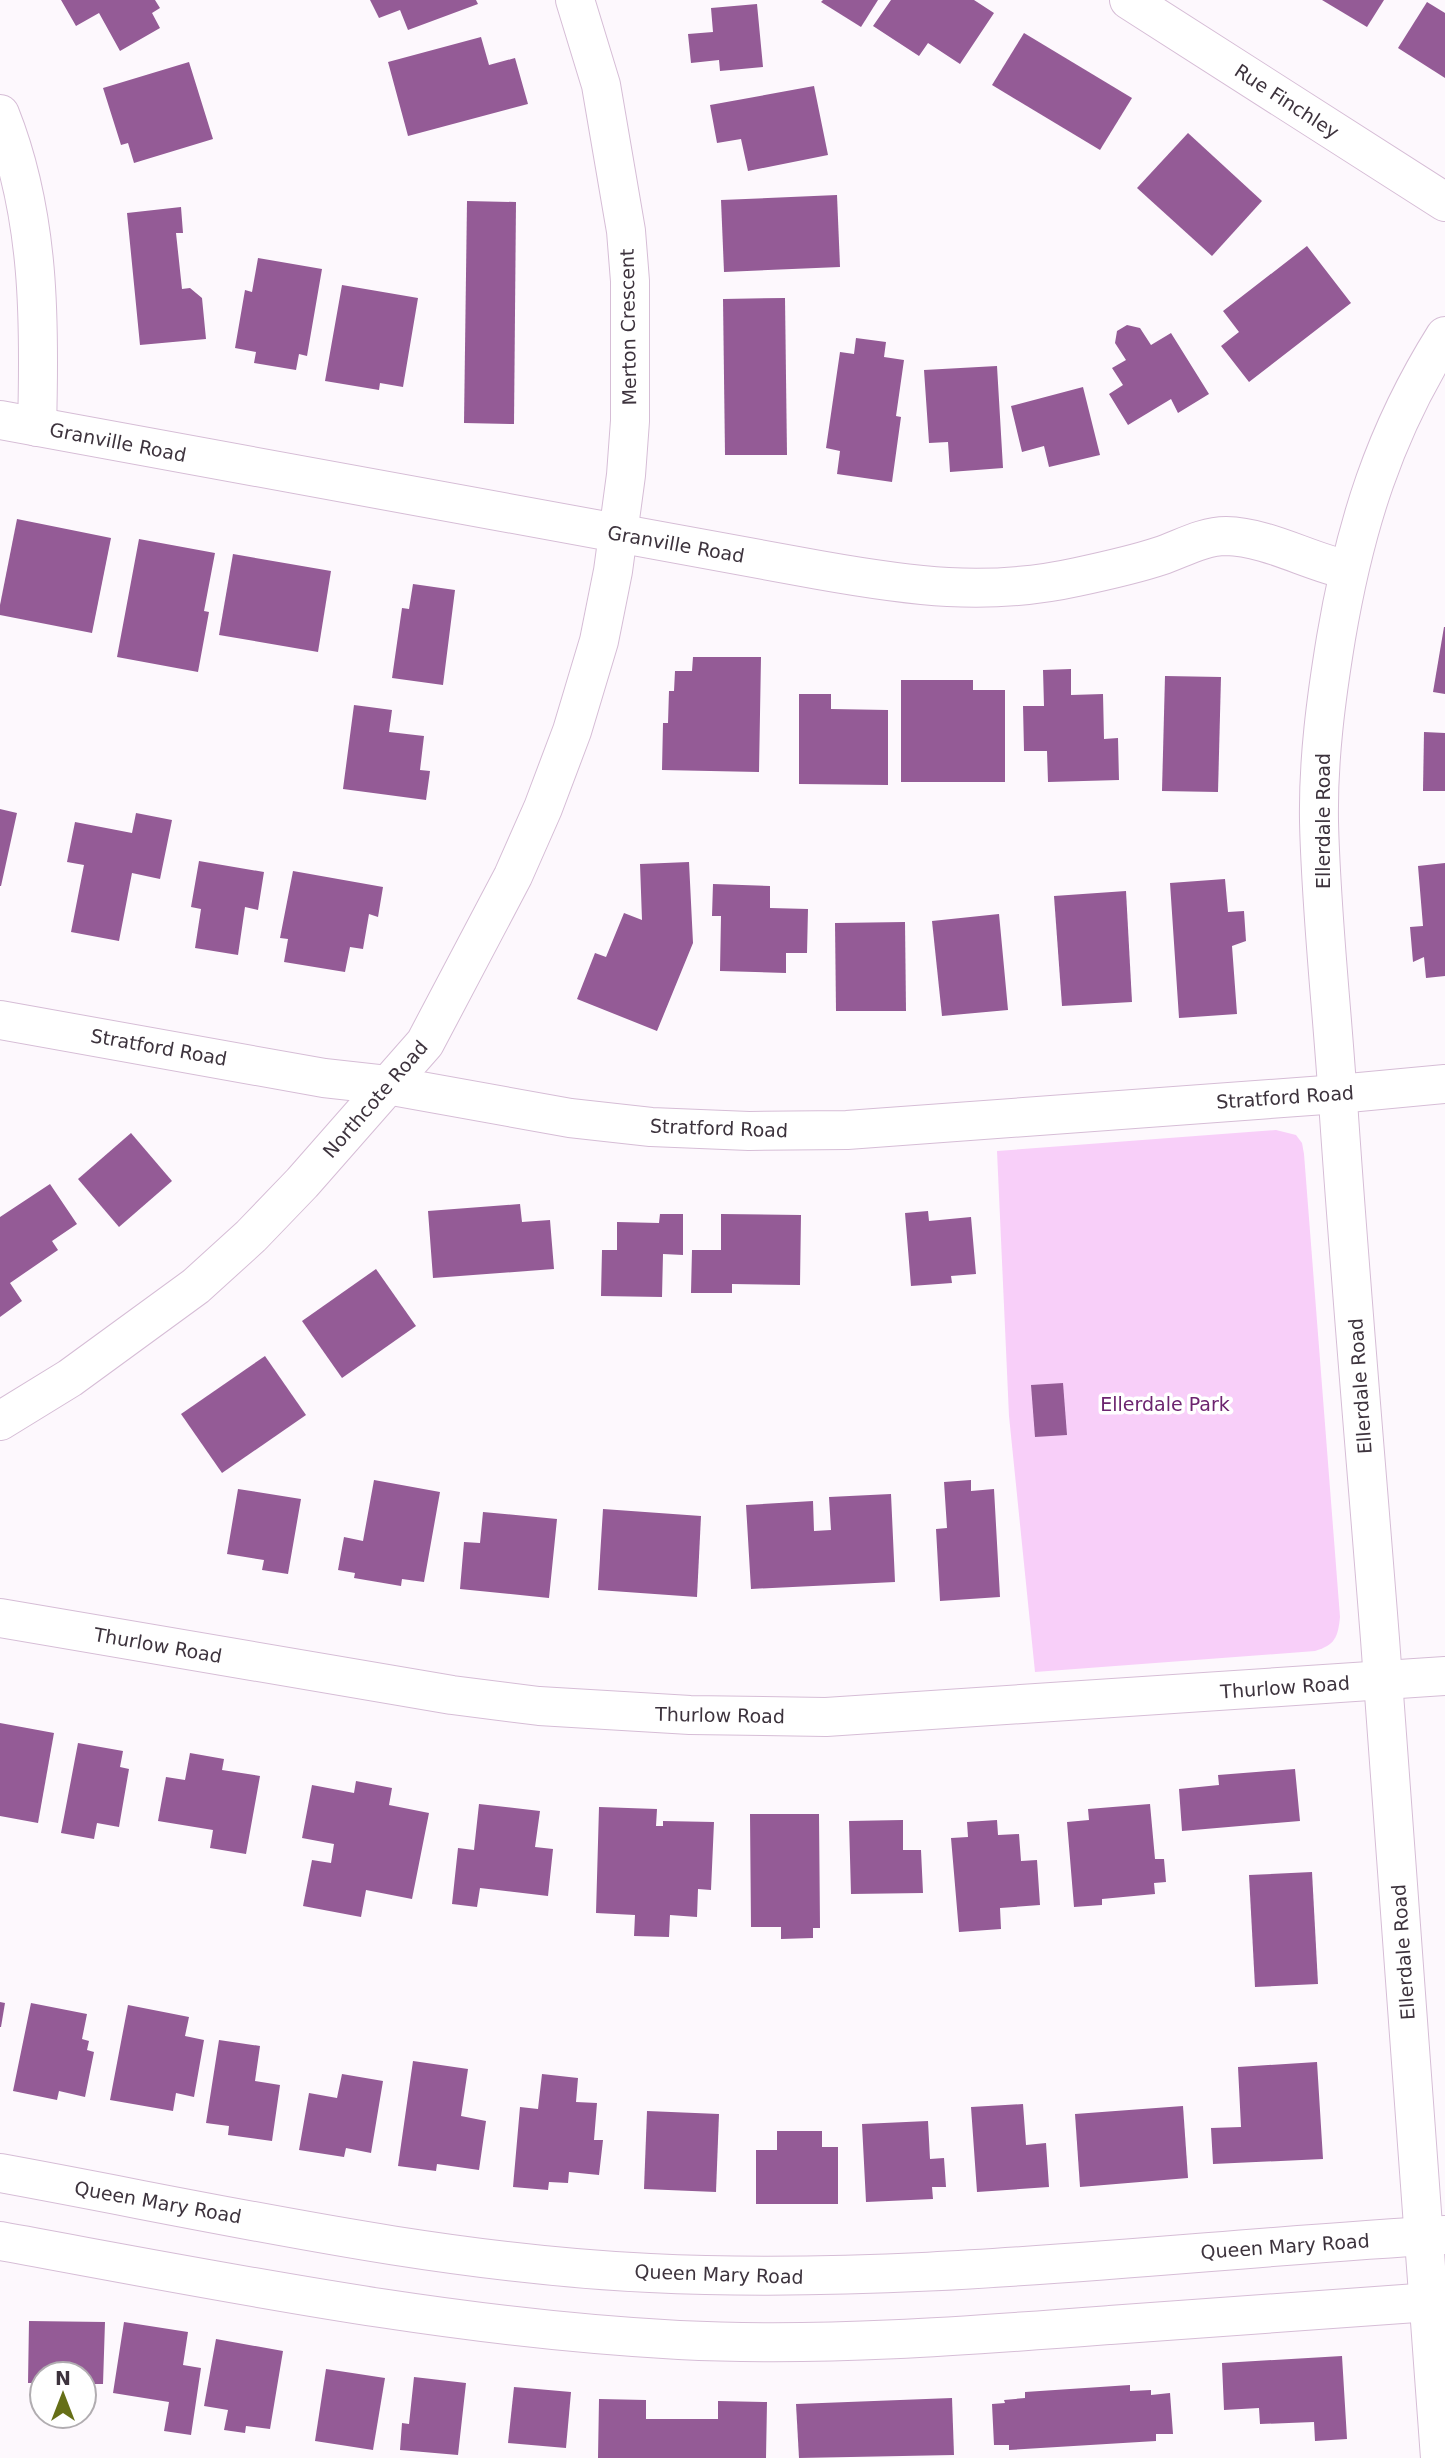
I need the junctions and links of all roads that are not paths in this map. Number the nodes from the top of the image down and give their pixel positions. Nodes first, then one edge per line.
1 (575, 0) edge
2 (1129, 0) edge
3 (0, 114) edge
4 (1445, 202) edge
5 (1445, 336) edge
6 (18, 423) edge
7 (618, 534) junction
8 (1348, 570) junction
9 (0, 1020) edge
10 (1445, 1084) edge
11 (387, 1085) junction
12 (1338, 1094) junction
13 (0, 1421) edge
14 (0, 1618) edge
15 (1445, 1676) edge
16 (1383, 1681) junction
17 (0, 2174) edge
18 (1434, 2235) edge
19 (0, 2241) edge
20 (1436, 2301) edge
21 (1440, 2458) edge

1 - 7 street, Merton Crescent
2 - 4 street, Rue Finchley
3 - 6 street
5 - 8 street, Ellerdale Road
6 - 7 street, Granville Road
7 - 8 street, Granville Road
7 - 11 street, Northcote Road
8 - 12 street, Ellerdale Road
9 - 11 street, Stratford Road
10 - 12 street, Stratford Road
11 - 12 street, Stratford Road
11 - 13 street, Northcote Road
12 - 16 street, Ellerdale Road
14 - 16 street, Thurlow Road
15 - 16 street, Thurlow Road
16 - 18 street, Ellerdale Road
17 - 18 street, Queen Mary Road
18 - 20 street, Ellerdale Road
19 - 20 street
20 - 21 street, Ellerdale Road

